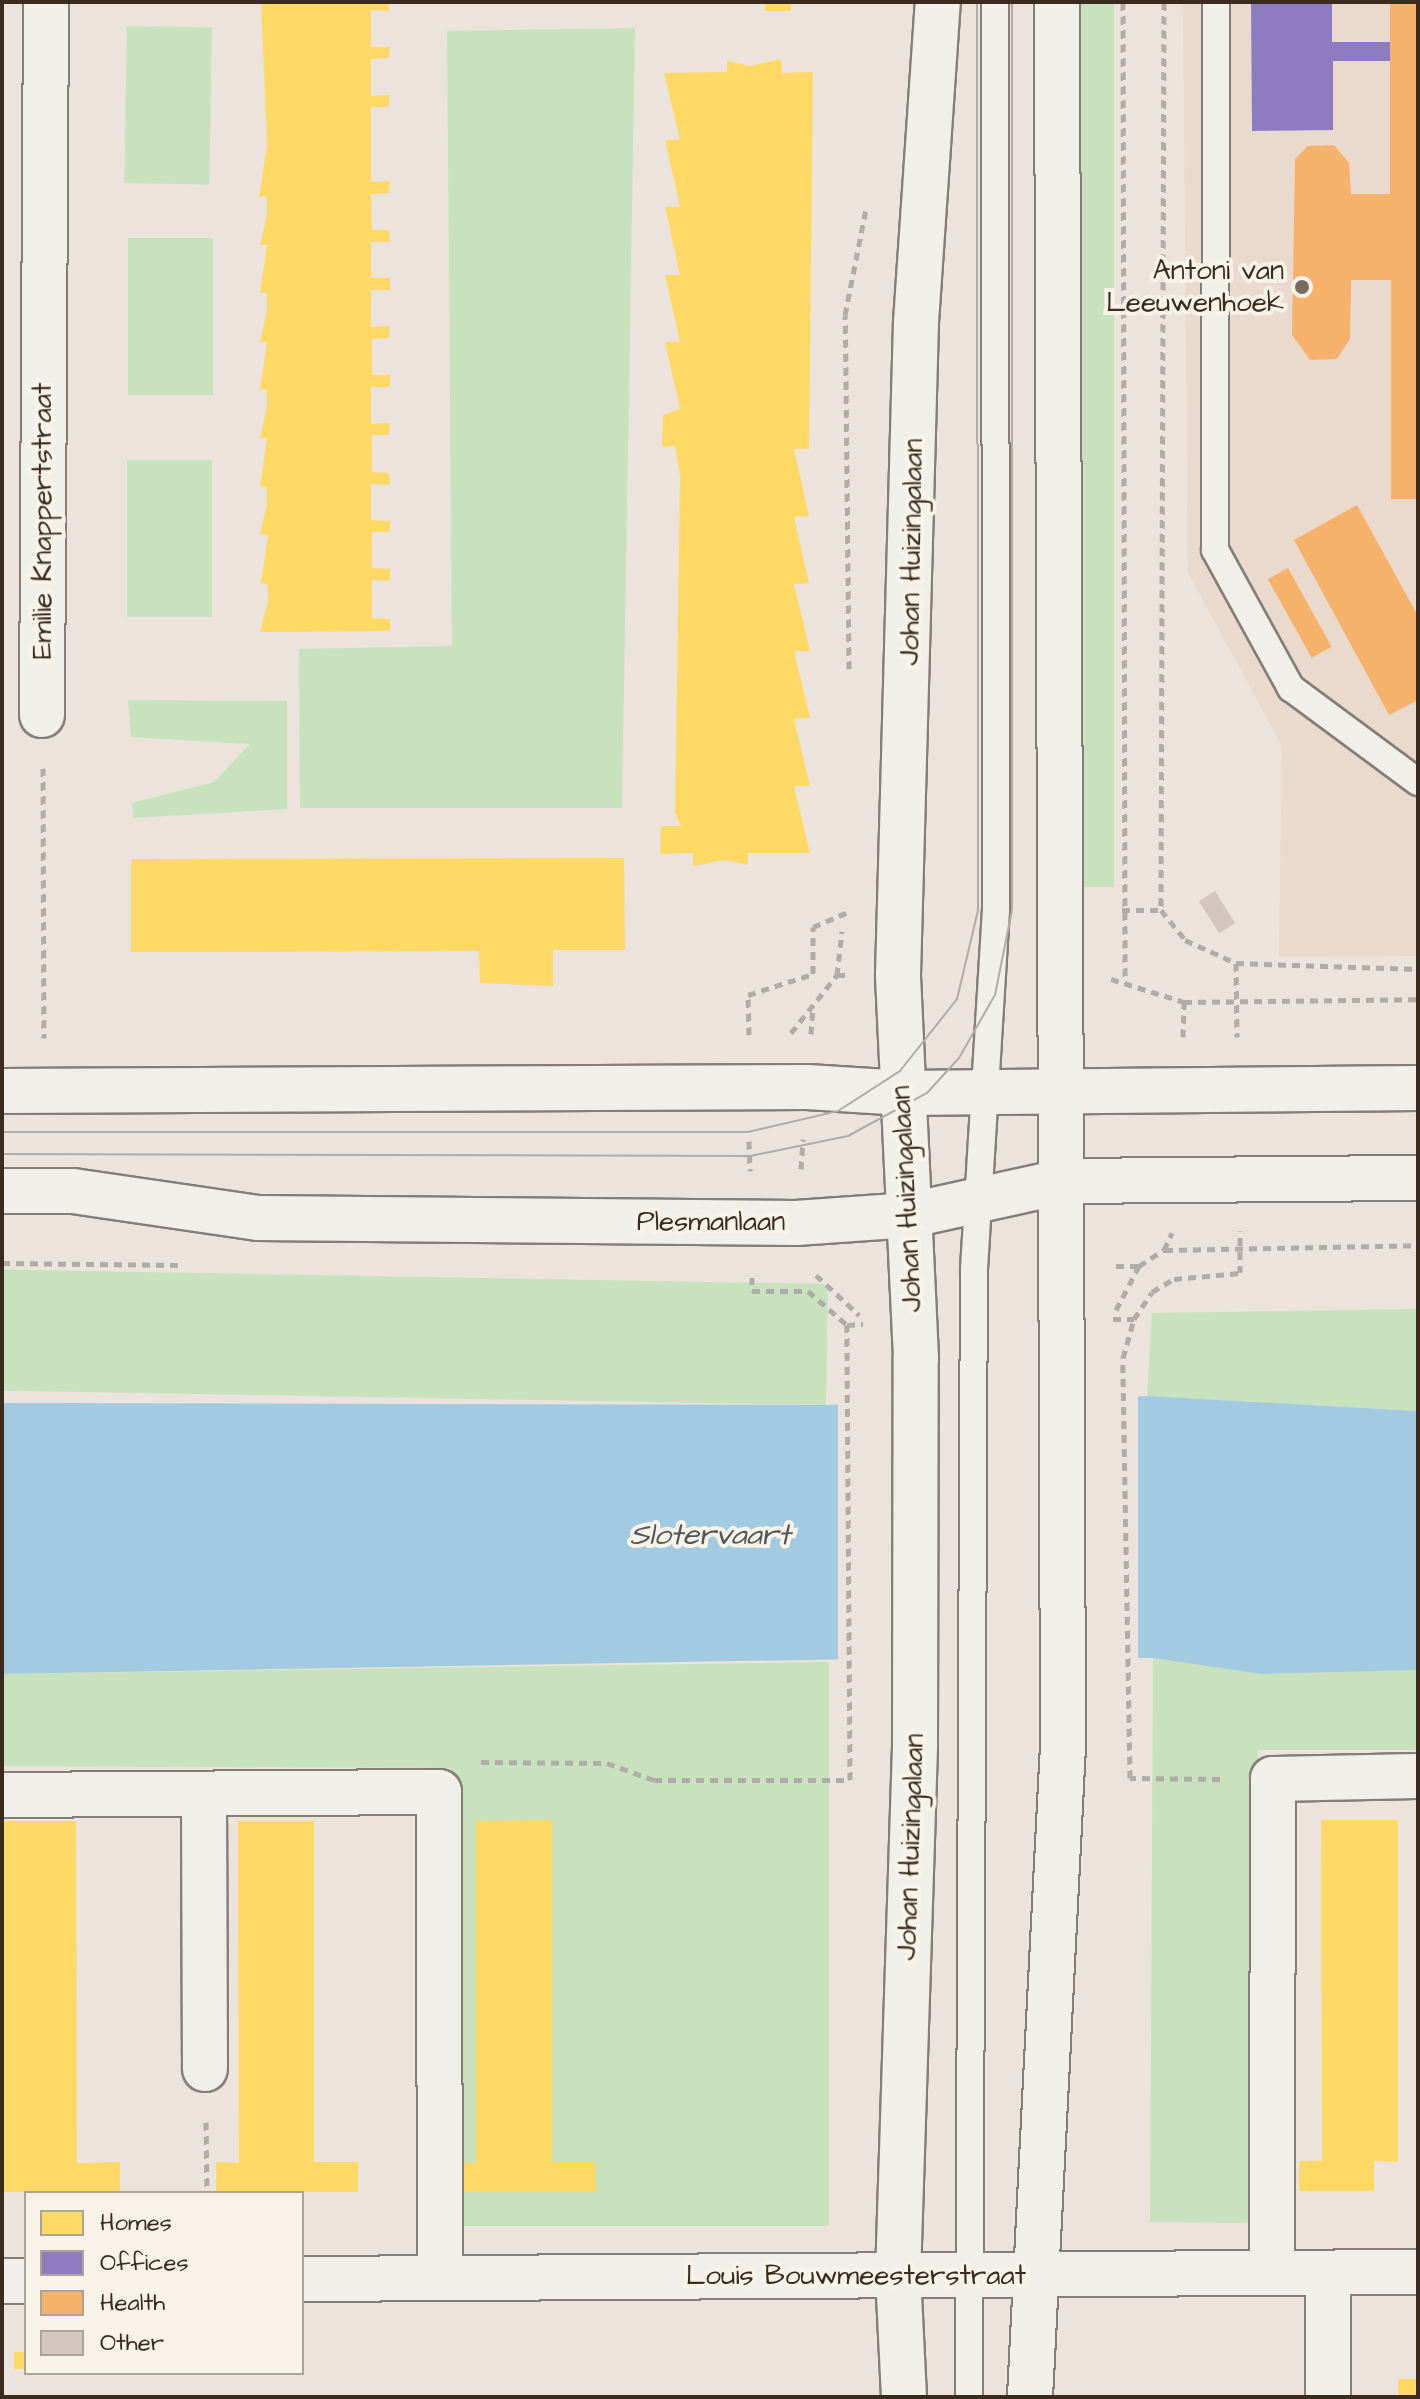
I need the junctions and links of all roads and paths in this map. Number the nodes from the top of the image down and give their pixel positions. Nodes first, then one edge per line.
1 (46, 2) edge
2 (938, 2) edge
3 (995, 2) edge
4 (1057, 2) edge
5 (1123, 2) edge
6 (1216, 2) edge
7 (42, 715) joint
8 (1418, 782) edge
9 (898, 975) junction
10 (1058, 978) junction
11 (1125, 979) junction
12 (1418, 999) edge
13 (776, 1034) dead end
14 (733, 1035) dead end
15 (763, 1035) dead end
16 (44, 1039) junction
17 (60, 1039) dead end
18 (30, 1040) dead end
19 (1063, 1087) junction
20 (1418, 1088) edge
21 (2, 1091) edge
22 (982, 1092) junction
23 (904, 1093) junction
24 (1418, 1178) edge
25 (1065, 1181) junction
26 (2, 1191) edge
27 (975, 1200) junction
28 (911, 1215) junction
29 (1418, 1245) edge
30 (1139, 1266) dead end
31 (812, 1271) dead end
32 (1134, 1319) dead end
33 (866, 1335) dead end
34 (848, 1358) dead end
35 (1418, 1776) edge
36 (1163, 1779) dead end
37 (439, 1792) junction
38 (2, 1795) edge
39 (204, 1795) junction
40 (205, 2069) joint
41 (207, 2191) edge
42 (1418, 2272) edge
43 (1272, 2273) junction
44 (1328, 2273) junction
45 (969, 2275) junction
46 (1036, 2275) junction
47 (898, 2276) junction
48 (440, 2277) junction
49 (304, 2279) edge
50 (2, 2281) edge
51 (24, 2281) edge
52 (904, 2397) edge
53 (969, 2397) edge
54 (1030, 2397) edge
55 (1328, 2397) edge

1 - 7 main road, Emilie Knappertstraat
2 - 9 main road, Johan Huizingalaan
3 - 22 lane, Johan Huizingalaan
4 - 10 main road
5 - 11 path
6 - 8 lane
7 - 16 path
9 - 13 path
9 - 23 main road, Johan Huizingalaan
10 - 11 path
10 - 19 main road
11 - 12 path
14 - 15 path
16 - 17 path
16 - 18 path
19 - 20 main road
19 - 22 main road
19 - 25 main road
21 - 23 main road
22 - 23 main road
22 - 27 lane, Johan Huizingalaan
23 - 28 main road, Johan Huizingalaan
24 - 25 main road, Plesmanlaan
25 - 27 main road, Plesmanlaan
25 - 46 main road
26 - 28 main road, Plesmanlaan
27 - 28 main road, Plesmanlaan
27 - 45 lane, Johan Huizingalaan
28 - 47 main road, Johan Huizingalaan
29 - 30 path
31 - 33 path
32 - 36 path
34 - 37 path
35 - 43 main road
37 - 39 main road
37 - 48 main road
38 - 39 main road
39 - 40 main road
40 - 41 path
42 - 44 main road, Louis Bouwmeesterstraat
43 - 44 main road, Louis Bouwmeesterstraat
43 - 46 main road, Louis Bouwmeesterstraat
44 - 55 main road
45 - 46 main road, Louis Bouwmeesterstraat
45 - 47 main road, Louis Bouwmeesterstraat
45 - 53 lane, Johan Huizingalaan
46 - 54 main road
47 - 48 main road, Louis Bouwmeesterstraat
47 - 52 main road, Johan Huizingalaan
48 - 49 main road, Louis Bouwmeesterstraat
50 - 51 main road

